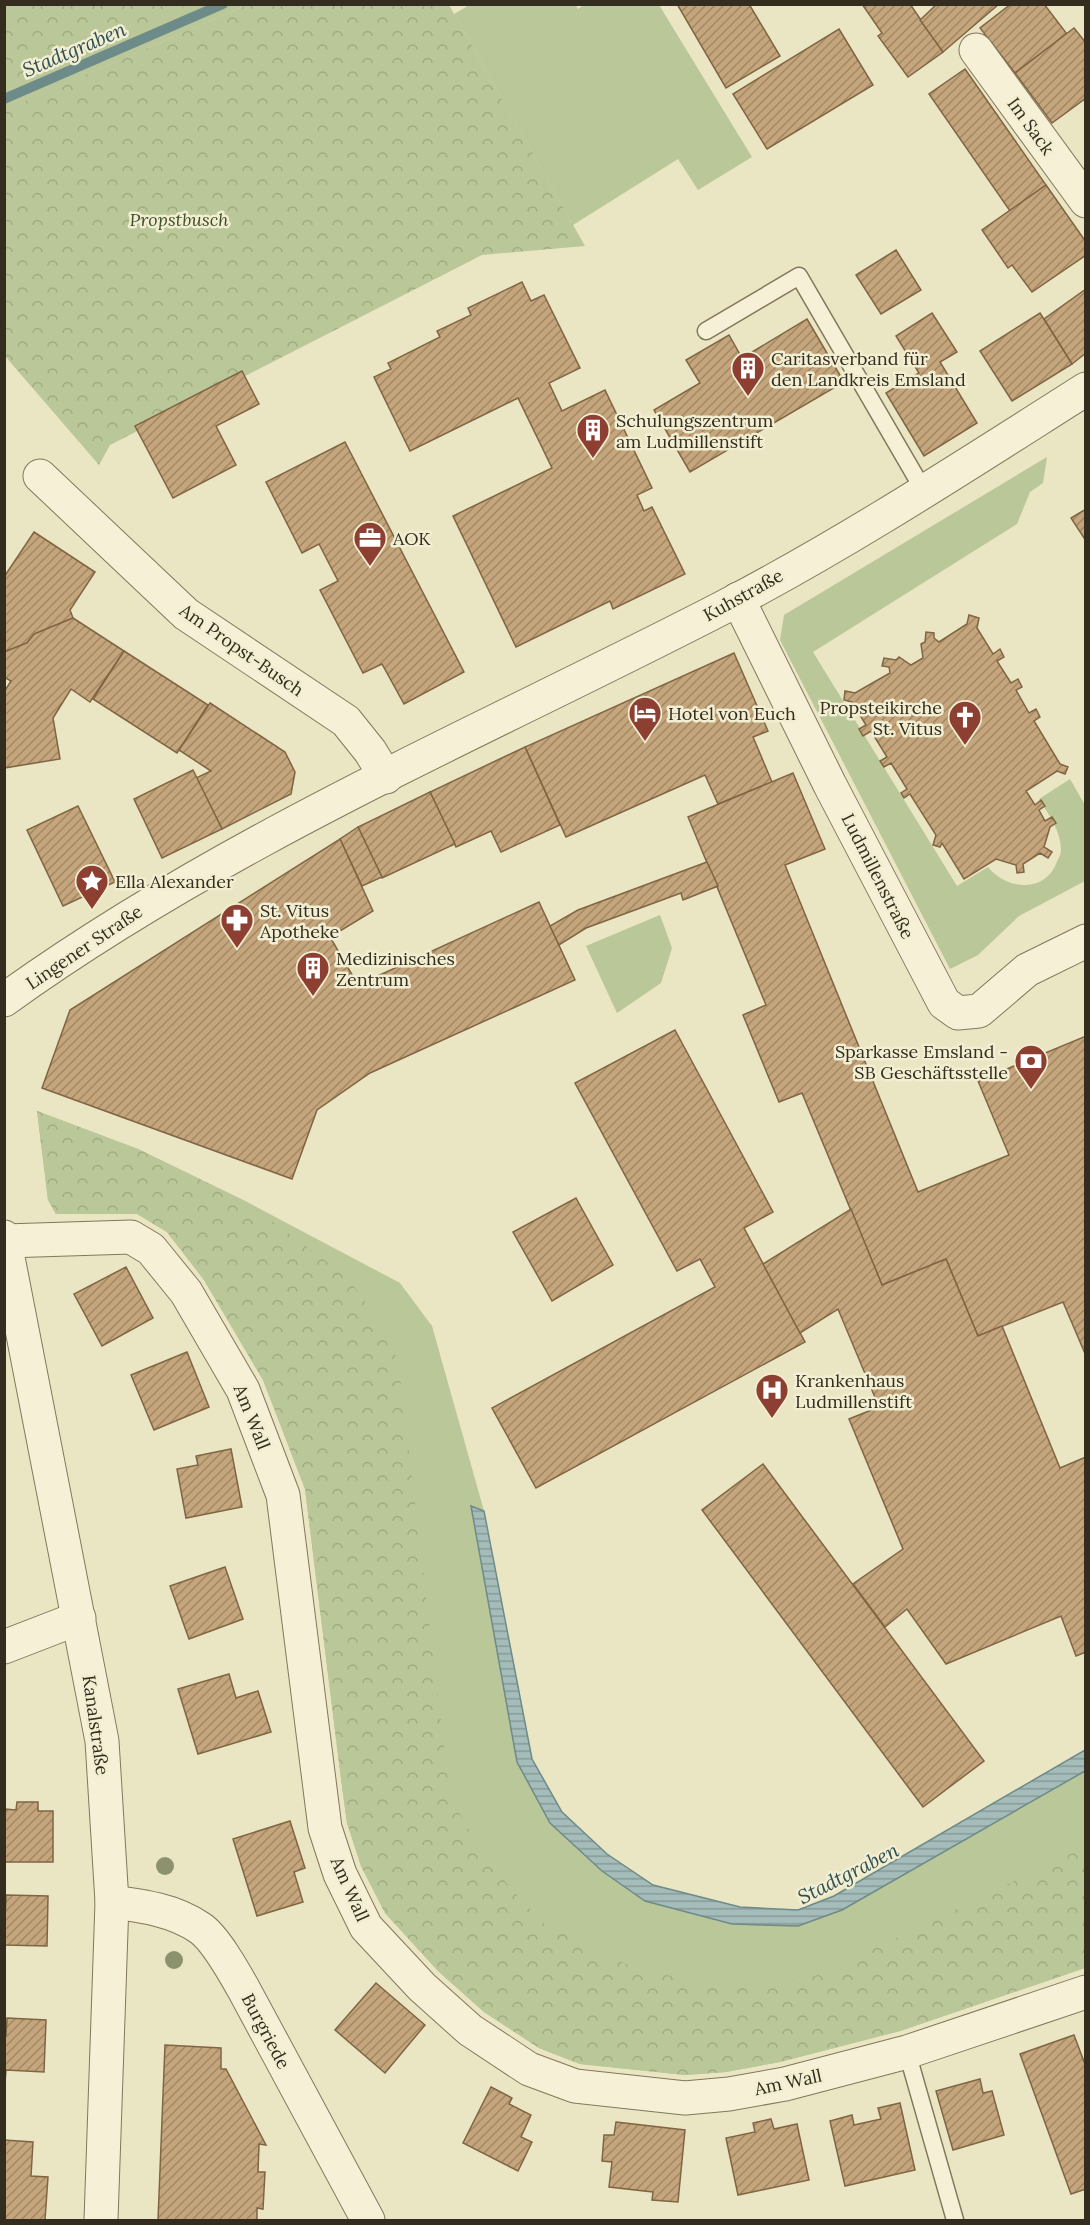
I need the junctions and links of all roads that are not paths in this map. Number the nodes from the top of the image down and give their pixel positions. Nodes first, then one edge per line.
1 (976, 50) dead end
2 (1086, 201) edge
3 (706, 331) dead end
4 (1086, 389) edge
5 (40, 476) dead end
6 (924, 491) junction
7 (738, 599) junction
8 (386, 777) junction
9 (1086, 941) edge
10 (4, 1000) edge
11 (5, 1239) edge
12 (79, 1618) junction
13 (4, 1647) edge
14 (112, 1902) junction
15 (1086, 1992) edge
16 (907, 2052) junction
17 (101, 2220) edge
18 (368, 2220) edge
19 (955, 2220) edge

1 - 2 street, Im Sack
3 - 6 lane
4 - 6 street, Kuhstraße
5 - 8 street, Am Propst-Busch
6 - 7 street, Kuhstraße
7 - 8 street, Kuhstraße
7 - 9 street, Ludmillenstraße
8 - 10 street, Lingener Straße
11 - 12 street, Kanalstraße
11 - 16 street, Am Wall
12 - 13 street
12 - 14 street, Kanalstraße
14 - 17 street, Kanalstraße
14 - 18 street, Burgriede
15 - 16 street, Am Wall
16 - 19 lane

